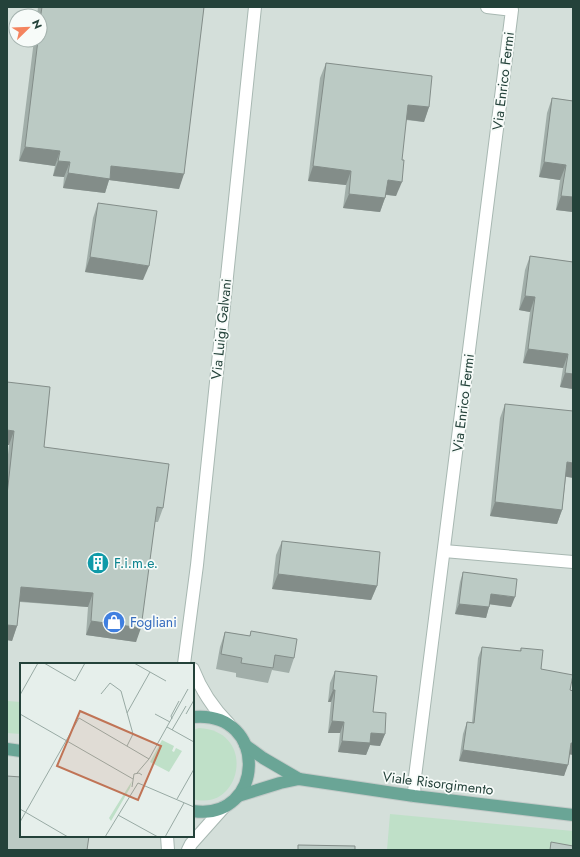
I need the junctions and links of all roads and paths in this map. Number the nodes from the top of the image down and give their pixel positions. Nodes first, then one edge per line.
1 (255, 7) edge
2 (487, 7) edge
3 (444, 551) junction
4 (573, 562) edge
5 (187, 651) junction
6 (184, 663) edge
7 (191, 663) edge
8 (194, 671) edge
9 (194, 717) edge
10 (230, 725) junction
11 (245, 745) junction
12 (7, 749) edge
13 (20, 751) edge
14 (299, 779) junction
15 (238, 796) junction
16 (414, 796) junction
17 (224, 807) junction
18 (194, 812) edge
19 (573, 815) edge
20 (167, 837) edge
21 (168, 850) edge
22 (188, 850) edge

1 - 5 street, Via Luigi Galvani
2 - 3 street, Via Enrico Fermi
3 - 4 street
3 - 16 street, Via Enrico Fermi
5 - 6 street, Via Luigi Galvani
5 - 7 street, Via Luigi Galvani
8 - 10 street
9 - 10 main road
10 - 11 main road
11 - 14 main road, Viale Risorgimento
11 - 15 main road
12 - 13 main road
14 - 15 main road, Viale Risorgimento
14 - 16 main road, Viale Risorgimento
15 - 17 main road
16 - 19 main road, Viale Risorgimento
17 - 18 main road
17 - 22 street
20 - 21 street

